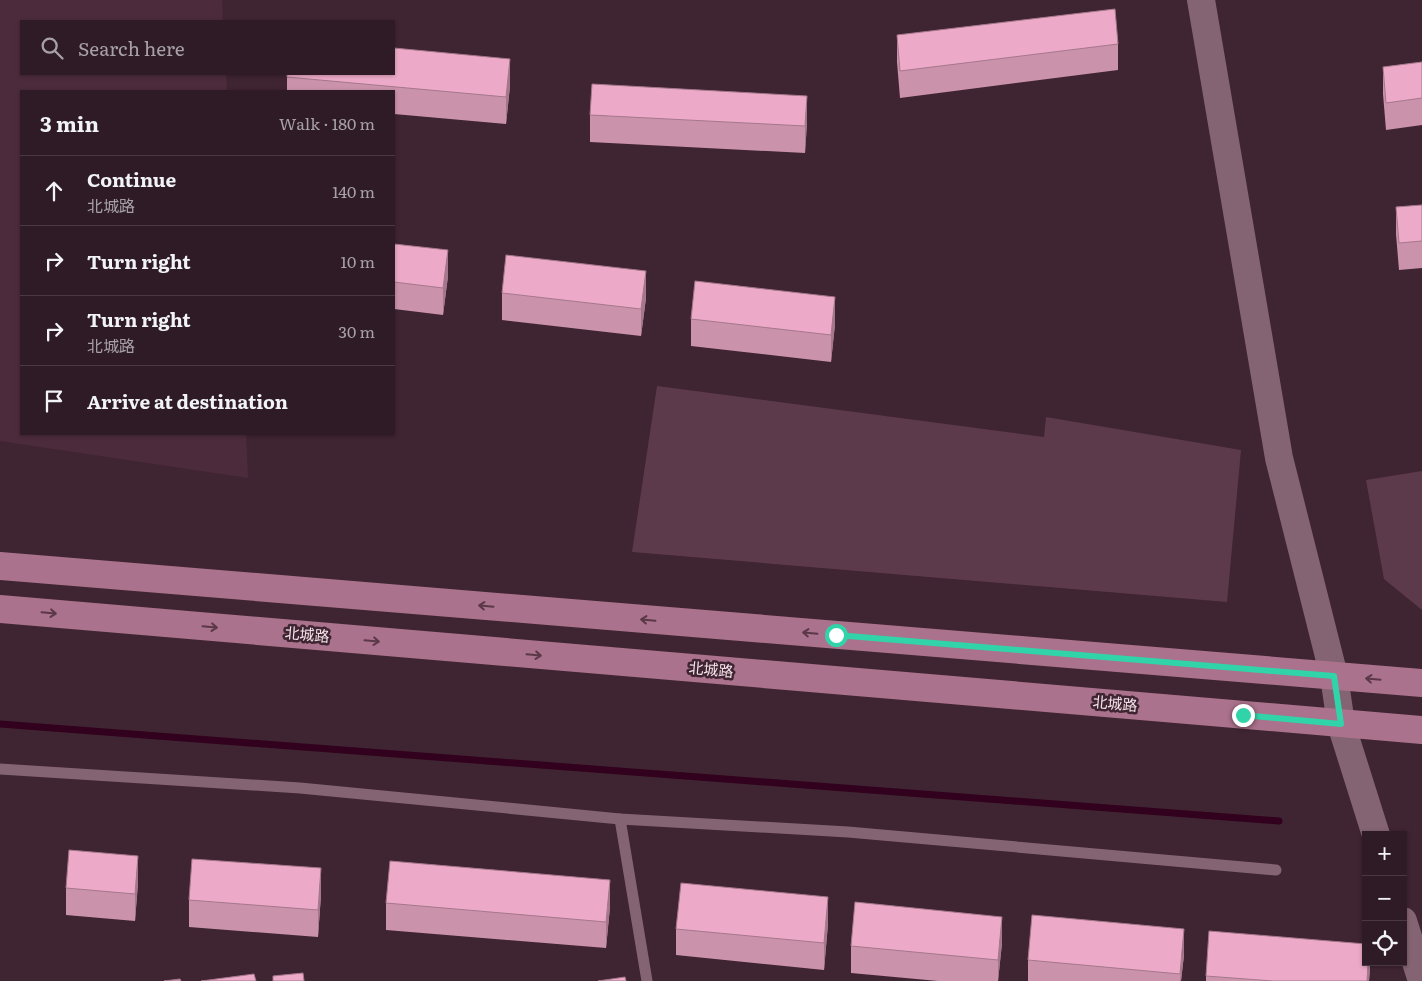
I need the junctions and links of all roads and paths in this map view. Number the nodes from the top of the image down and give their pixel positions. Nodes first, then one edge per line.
1 (1201, 0) edge
2 (0, 566) edge
3 (0, 609) edge
4 (1334, 676) junction
5 (1422, 683) edge
6 (1341, 724) junction
7 (1422, 730) edge
8 (0, 769) edge
9 (620, 819) junction
10 (1375, 831) edge
11 (1276, 870) dead end
12 (1407, 934) edge
13 (647, 981) edge
14 (1422, 981) edge

1 - 4 street
4 -> 2 main road
3 -> 6 main road, 北城路
5 -> 4 main road
4 - 6 street
6 - 7 main road, 北城路
6 - 10 street
8 - 9 lane
9 - 11 lane
9 - 13 lane
12 - 14 street

